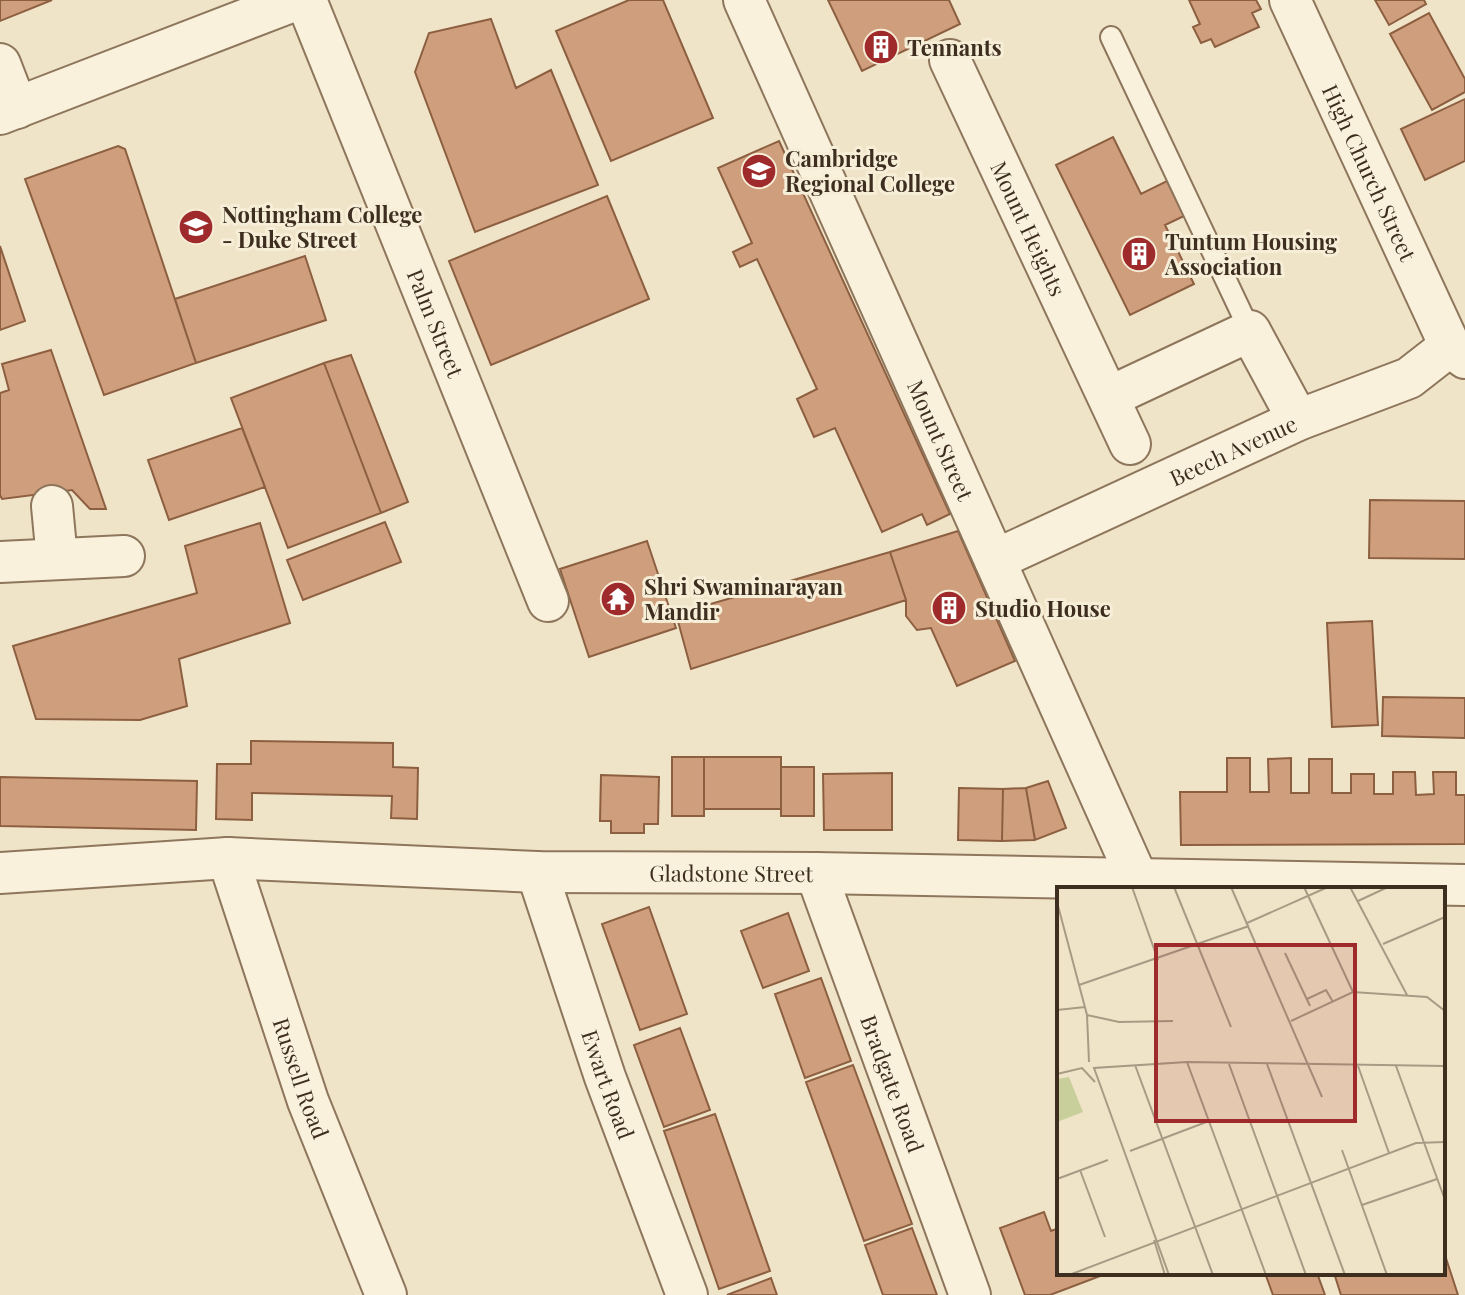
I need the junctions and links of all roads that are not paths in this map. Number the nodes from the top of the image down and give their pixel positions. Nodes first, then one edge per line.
1 (296, 0) edge
2 (306, 0) edge
3 (744, 0) edge
4 (1290, 0) edge
5 (1111, 37) dead end
6 (950, 60) dead end
7 (0, 64) edge
8 (9, 111) edge
9 (1250, 331) junction
10 (1457, 352) edge
11 (1109, 397) junction
12 (1298, 420) junction
13 (1130, 444) dead end
14 (52, 506) dead end
15 (124, 556) dead end
16 (57, 559) junction
17 (995, 560) junction
18 (0, 562) edge
19 (548, 601) dead end
20 (228, 858) junction
21 (537, 872) junction
22 (0, 873) edge
23 (816, 873) junction
24 (1140, 884) edge
25 (1465, 885) edge
26 (386, 1295) edge
27 (687, 1295) edge
28 (970, 1295) edge

1 - 8 street
2 - 19 street, Palm Street
3 - 17 street, Mount Street
4 - 10 street, High Church Street
5 - 9 lane
6 - 11 street, Mount Heights
7 - 8 street
9 - 11 street
9 - 12 street
10 - 12 street, Beech Avenue
11 - 13 street, Mount Heights
12 - 17 street, Beech Avenue
14 - 16 street
15 - 16 street
16 - 18 street
17 - 24 street, Mount Street
20 - 21 street, Gladstone Street
20 - 22 street, Gladstone Street
20 - 26 street, Russell Road
21 - 23 street, Gladstone Street
21 - 27 street, Ewart Road
23 - 24 street, Gladstone Street
23 - 28 street, Bradgate Road
24 - 25 street, Gladstone Street

